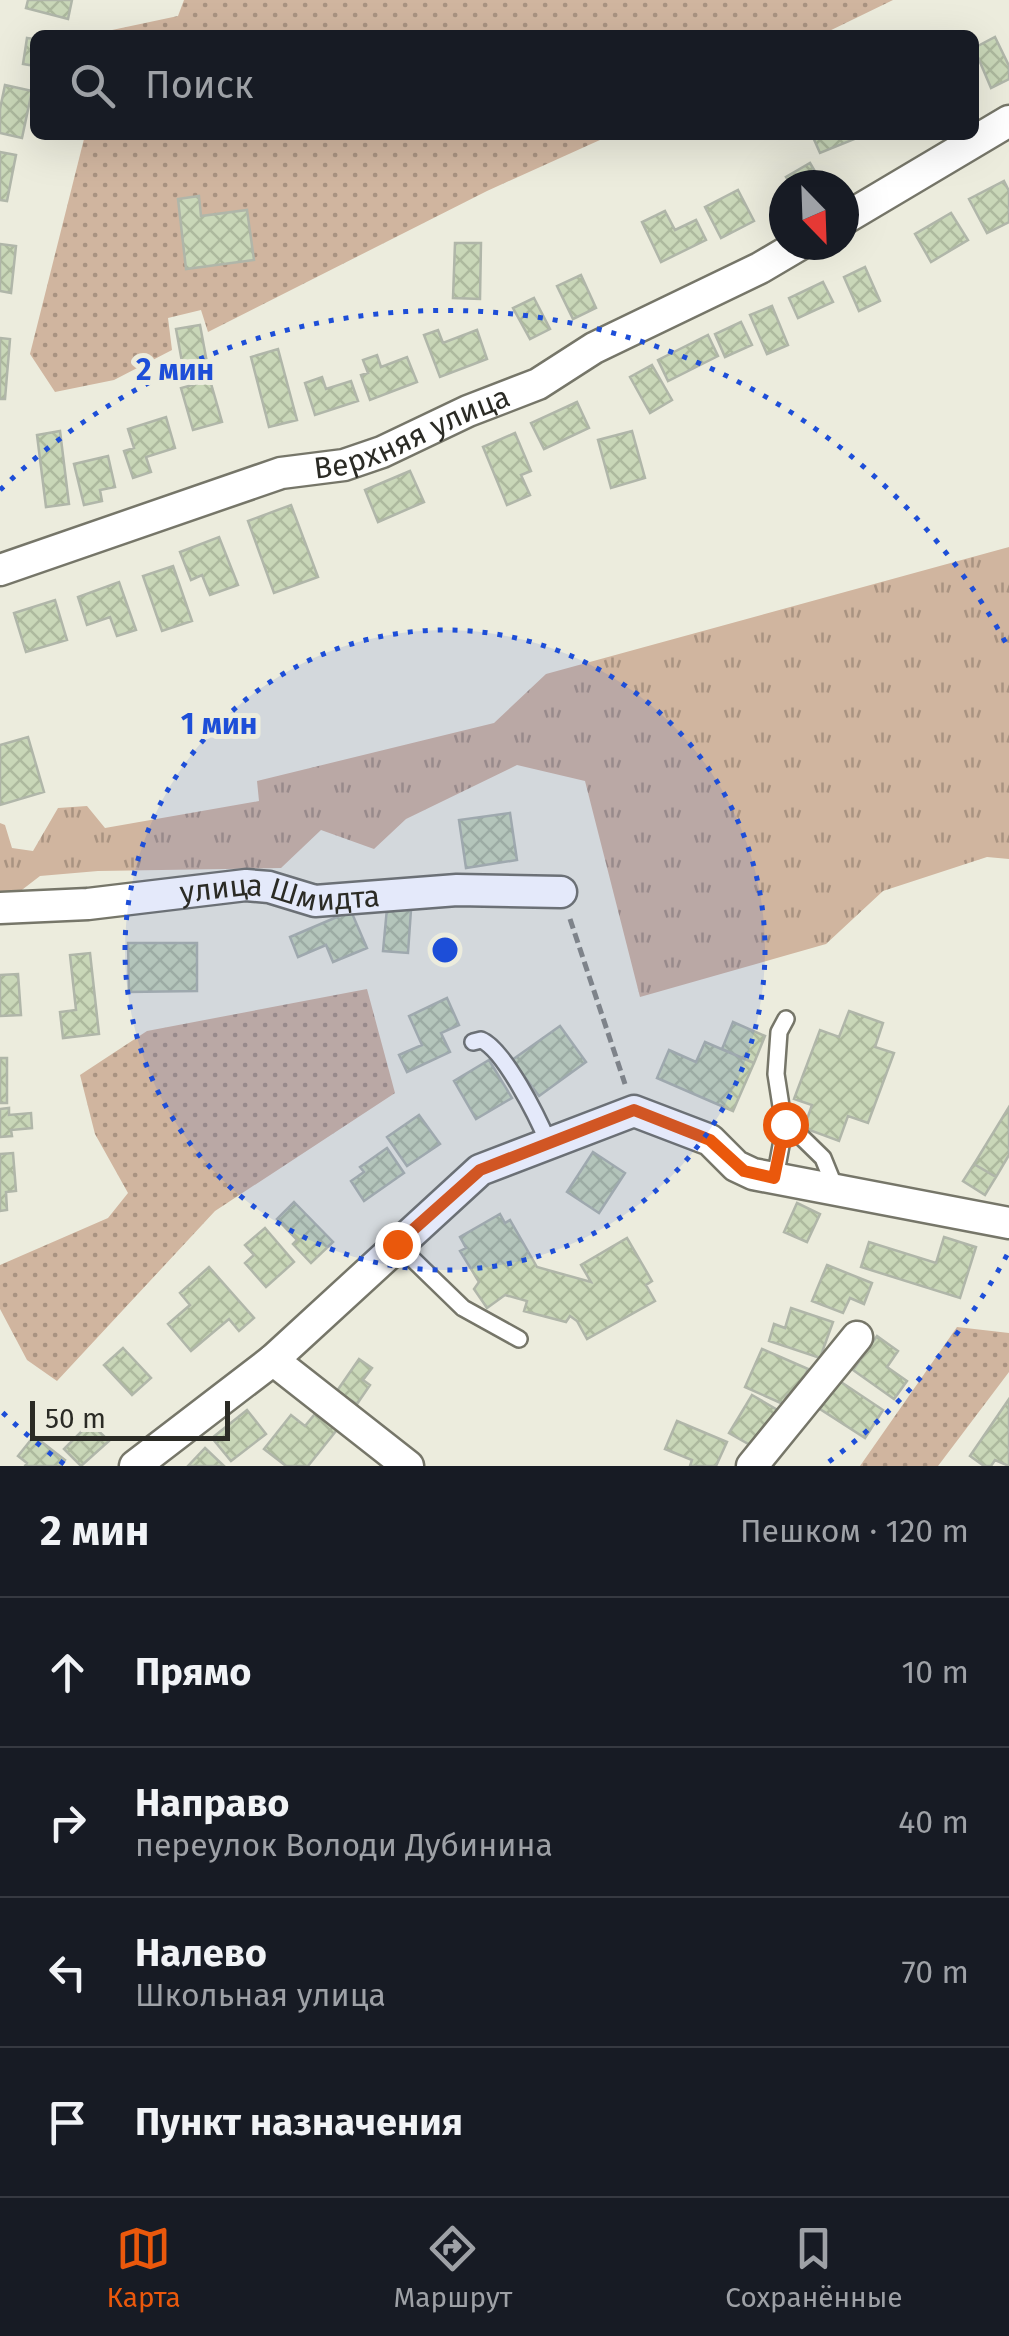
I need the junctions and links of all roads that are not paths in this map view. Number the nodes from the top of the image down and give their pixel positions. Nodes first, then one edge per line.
1 (1009, 120) edge
2 (979, 138) edge
3 (976, 140) edge
4 (859, 210) edge
5 (774, 260) edge
6 (0, 570) edge
7 (561, 892) road end
8 (0, 908) edge
9 (786, 1019) dead end
10 (472, 1042) dead end
11 (785, 1124) junction
12 (548, 1142) junction
13 (774, 1178) junction
14 (836, 1190) junction
15 (1009, 1224) edge
16 (397, 1244) junction
17 (857, 1336) dead end
18 (519, 1340) dead end
19 (274, 1360) junction
20 (135, 1466) edge
21 (408, 1466) edge
22 (752, 1466) edge

1 - 2 street
3 - 4 street
5 - 6 street, Верхняя улица
7 - 8 street, улица Шмидта
9 - 11 lane
10 - 12 lane
11 - 13 lane
11 - 14 lane
12 - 13 street
12 - 16 street
13 - 14 street
14 - 15 street
16 - 18 lane
16 - 19 street
17 - 22 street
19 - 20 street
19 - 21 street

